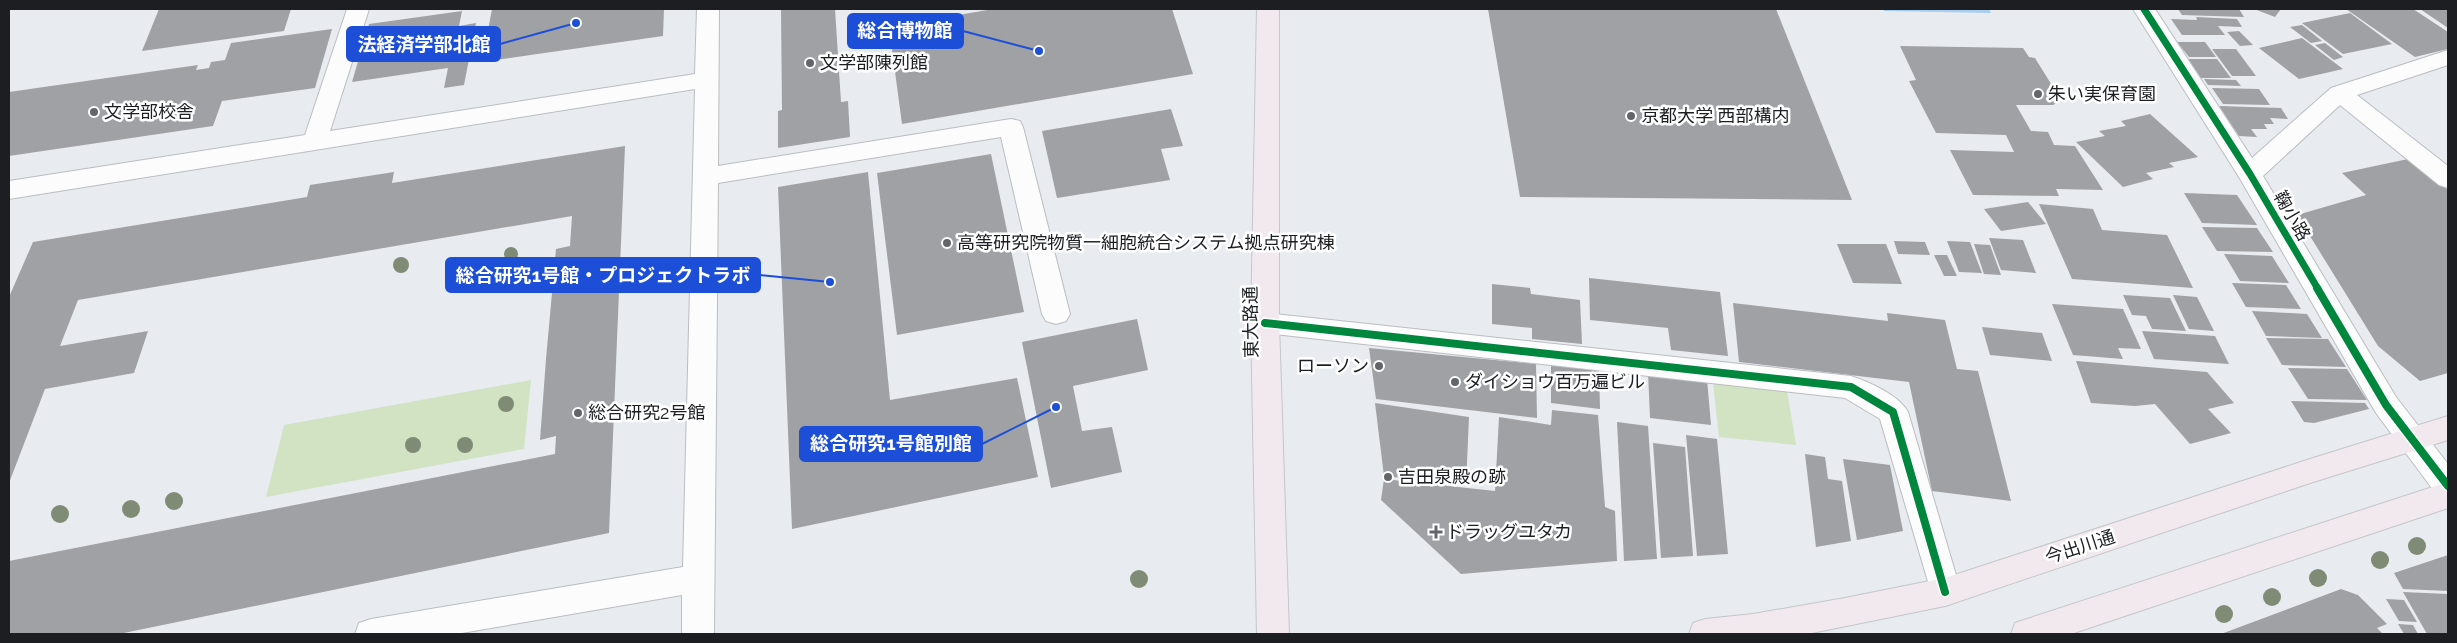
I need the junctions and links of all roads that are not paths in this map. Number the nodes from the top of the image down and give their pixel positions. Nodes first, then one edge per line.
1 (358, 9) edge
2 (708, 9) edge
3 (1268, 9) edge
4 (2144, 9) edge
5 (2448, 56) edge
6 (708, 79) junction
7 (2339, 93) junction
8 (315, 141) junction
9 (2250, 174) junction
10 (706, 176) junction
11 (2448, 178) edge
12 (9, 190) edge
13 (1056, 314) dead end
14 (1266, 323) junction
15 (2448, 428) edge
16 (2412, 439) junction
17 (2448, 486) edge
18 (2448, 495) edge
19 (700, 578) junction
20 (1945, 592) junction
21 (371, 634) edge
22 (698, 634) edge
23 (1273, 634) edge
24 (1705, 634) edge
25 (2028, 634) edge

1 - 8 street
2 - 6 street
3 - 14 main road, 東大路通
4 - 9 street, 鞠小路
5 - 7 street
6 - 8 street
6 - 10 street
7 - 9 street
7 - 11 street
8 - 12 street
9 - 16 street, 鞠小路
10 - 13 street
10 - 19 street
14 - 20 street
14 - 23 main road, 東大路通
15 - 16 main road, 今出川通
16 - 17 street, 鞠小路
16 - 20 main road, 今出川通
18 - 25 main road
19 - 21 street
19 - 22 street
20 - 24 main road, 今出川通

